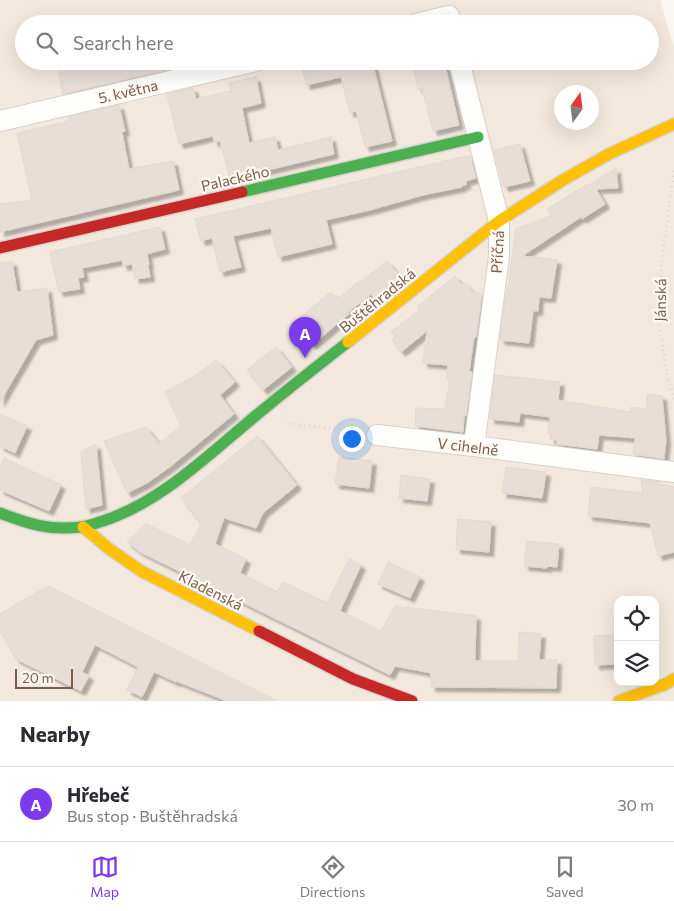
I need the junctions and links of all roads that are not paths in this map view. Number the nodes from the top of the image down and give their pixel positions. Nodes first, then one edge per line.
1 (218, 70) edge
2 (462, 70) edge
3 (0, 121) edge
4 (674, 124) edge
5 (478, 137) junction
6 (499, 221) junction
7 (0, 248) edge
8 (377, 435) road end
9 (474, 446) junction
10 (674, 472) edge
11 (0, 513) edge
12 (82, 528) junction
13 (674, 679) edge
14 (412, 701) edge
15 (619, 701) edge

1 - 3 street, 5. května
2 - 5 street, Příčná
4 - 6 street, Buštěhradská
5 - 6 street, Příčná
5 - 7 street, Palackého
6 - 9 street, Příčná
6 - 12 street, Buštěhradská
8 - 9 street, V cihelně
9 - 10 street, V cihelně
11 - 12 street
12 - 14 street, Kladenská
13 - 15 street

